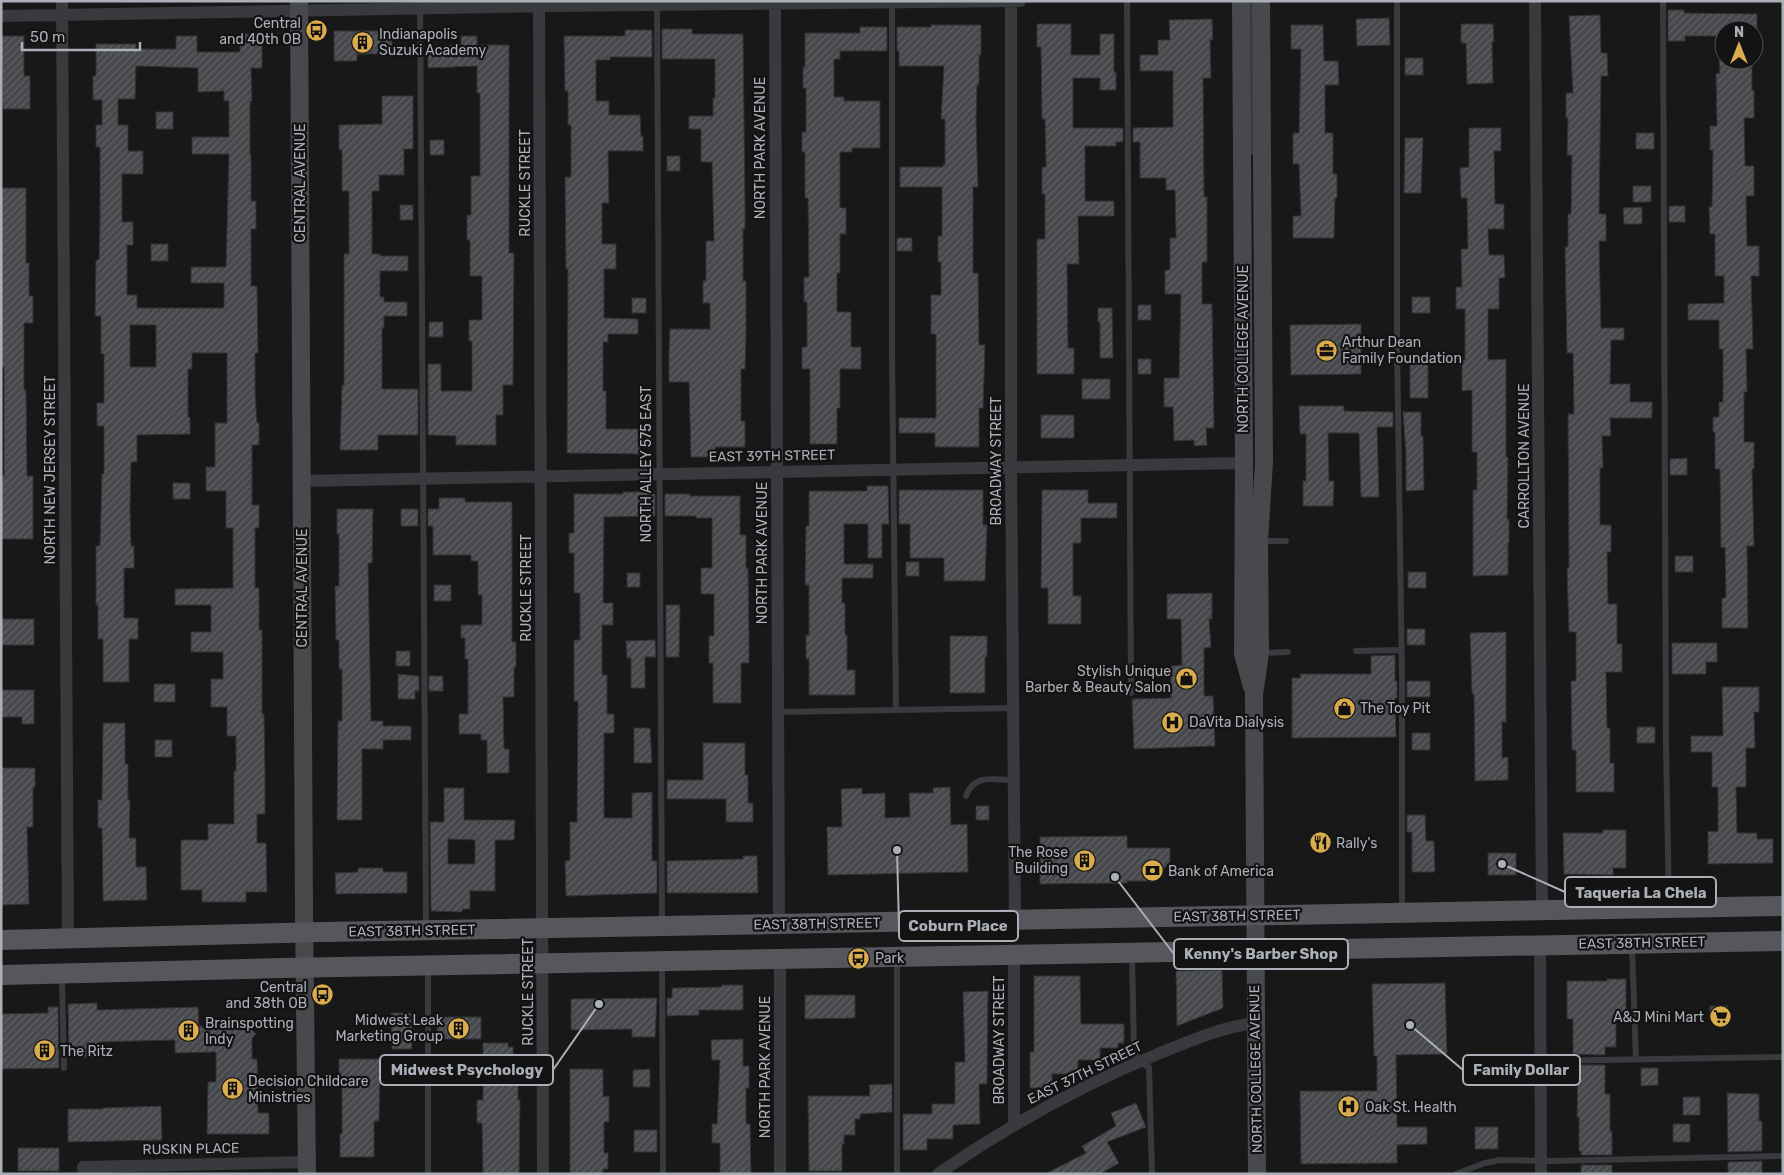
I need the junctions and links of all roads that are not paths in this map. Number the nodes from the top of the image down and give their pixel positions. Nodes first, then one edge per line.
1 (62, 1) edge
2 (1011, 1) edge
3 (1020, 1) edge
4 (1127, 1) edge
5 (1241, 1) edge
6 (1251, 1) edge
7 (1260, 1) edge
8 (1397, 1) edge
9 (1536, 1) edge
10 (1663, 1) edge
11 (892, 2) edge
12 (656, 3) edge
13 (774, 3) edge
14 (539, 4) edge
15 (420, 5) edge
16 (299, 6) edge
17 (62, 15) junction
18 (1, 16) edge
19 (1251, 164) dead end
20 (1250, 293) dead end
21 (1244, 463) junction
22 (1130, 465) junction
23 (1011, 467) junction
24 (894, 469) junction
25 (776, 471) junction
26 (658, 473) junction
27 (541, 476) junction
28 (423, 478) junction
29 (302, 481) junction
30 (1259, 541) junction
31 (1286, 541) dead end
32 (1251, 557) dead end
33 (1401, 650) junction
34 (1356, 651) dead end
35 (1288, 652) dead end
36 (1256, 654) junction
37 (1131, 693) dead end
38 (1254, 695) junction
39 (1014, 708) junction
40 (896, 710) junction
41 (778, 712) junction
42 (1014, 780) junction
43 (966, 796) dead end
44 (1783, 906) edge
45 (1669, 907) junction
46 (1542, 910) junction
47 (1402, 913) junction
48 (1255, 916) junction
49 (1015, 920) junction
50 (779, 925) junction
51 (662, 927) junction
52 (543, 929) junction
53 (426, 931) junction
54 (304, 933) junction
55 (68, 939) junction
56 (1, 940) edge
57 (1783, 941) edge
58 (1632, 943) junction
59 (1540, 945) junction
60 (1254, 950) junction
61 (1132, 952) junction
62 (1014, 955) junction
63 (896, 957) junction
64 (780, 959) junction
65 (662, 962) junction
66 (543, 964) junction
67 (428, 966) junction
68 (305, 968) junction
69 (62, 973) junction
70 (1, 975) edge
71 (1255, 1023) junction
72 (1783, 1057) edge
73 (1636, 1059) junction
74 (1540, 1061) junction
75 (1138, 1062) junction
76 (64, 1068) dead end
77 (1014, 1125) junction
78 (1783, 1156) edge
79 (1541, 1160) junction
80 (307, 1168) edge
81 (84, 1174) edge
82 (428, 1174) edge
83 (543, 1174) edge
84 (663, 1174) edge
85 (780, 1174) edge
86 (896, 1174) edge
87 (938, 1174) edge
88 (1152, 1174) edge
89 (1257, 1174) edge
90 (1456, 1174) edge
91 (1541, 1174) edge

1 - 17 street, NORTH NEW JERSEY STREET
2 - 3 street
2 - 11 street
2 - 23 street, BROADWAY STREET
4 - 22 lane
5 - 21 main road, NORTH COLLEGE AVENUE
6 - 19 lane
7 - 30 main road, NORTH COLLEGE AVENUE
8 - 33 lane
9 - 46 street, CARROLLTON AVENUE
10 - 45 lane
11 - 13 street
11 - 24 lane
12 - 13 street
12 - 14 street
12 - 26 lane, NORTH ALLEY 575 EAST
13 - 25 street, NORTH PARK AVENUE
14 - 15 street
14 - 27 street, RUCKLE STREET
15 - 16 street
15 - 28 lane
16 - 17 street
16 - 29 main road, CENTRAL AVENUE
17 - 18 street
17 - 55 street, NORTH NEW JERSEY STREET
20 - 32 lane, NORTH COLLEGE AVENUE
21 - 22 street, EAST 39TH STREET
21 - 38 main road, NORTH COLLEGE AVENUE
22 - 23 street, EAST 39TH STREET
22 - 37 lane
23 - 24 street, EAST 39TH STREET
23 - 39 street, BROADWAY STREET
24 - 25 street, EAST 39TH STREET
24 - 40 lane
25 - 26 street, EAST 39TH STREET
25 - 41 street, NORTH PARK AVENUE
26 - 27 street, EAST 39TH STREET
26 - 51 lane, NORTH ALLEY 575 EAST
27 - 28 street, EAST 39TH STREET
27 - 52 street, RUCKLE STREET
28 - 29 street, EAST 39TH STREET
28 - 53 lane
29 - 54 main road, CENTRAL AVENUE
30 - 31 lane
30 - 36 main road, NORTH COLLEGE AVENUE
33 - 34 lane
33 - 47 lane
35 - 36 lane
36 - 38 main road, NORTH COLLEGE AVENUE
38 - 48 main road, NORTH COLLEGE AVENUE
39 - 40 lane
39 - 42 street, BROADWAY STREET
40 - 41 lane
41 - 50 street, NORTH PARK AVENUE
42 - 43 lane
42 - 49 street, BROADWAY STREET
44 - 45 main road, EAST 38TH STREET
45 - 46 main road, EAST 38TH STREET
46 - 47 main road, EAST 38TH STREET
47 - 48 main road, EAST 38TH STREET
48 - 49 main road, EAST 38TH STREET
48 - 60 main road, NORTH COLLEGE AVENUE
49 - 50 main road, EAST 38TH STREET
50 - 51 main road, EAST 38TH STREET
51 - 52 main road, EAST 38TH STREET
52 - 53 main road, EAST 38TH STREET
52 - 66 street, RUCKLE STREET
53 - 54 main road, EAST 38TH STREET
54 - 55 main road, EAST 38TH STREET
54 - 68 main road, CENTRAL AVENUE
55 - 56 main road, EAST 38TH STREET
57 - 58 main road, EAST 38TH STREET
58 - 59 main road, EAST 38TH STREET
58 - 73 lane
59 - 60 main road, EAST 38TH STREET
59 - 74 street
60 - 61 main road, EAST 38TH STREET
60 - 71 main road, NORTH COLLEGE AVENUE
61 - 62 main road, EAST 38TH STREET
61 - 75 lane
62 - 63 main road, EAST 38TH STREET
62 - 77 street, BROADWAY STREET
63 - 64 main road, EAST 38TH STREET
63 - 86 lane
64 - 65 main road, EAST 38TH STREET
64 - 85 street, NORTH PARK AVENUE
65 - 66 main road, EAST 38TH STREET
65 - 84 lane
66 - 67 main road, EAST 38TH STREET
66 - 83 street, RUCKLE STREET
67 - 68 main road, EAST 38TH STREET
67 - 82 lane
68 - 69 main road, EAST 38TH STREET
68 - 80 main road, CENTRAL AVENUE
69 - 70 main road, EAST 38TH STREET
69 - 76 lane
71 - 75 street, EAST 37TH STREET
71 - 89 main road, NORTH COLLEGE AVENUE
72 - 73 lane
73 - 74 lane
74 - 79 street
75 - 77 street, EAST 37TH STREET
75 - 88 lane
77 - 87 street, EAST 37TH STREET
78 - 79 lane
79 - 90 lane
79 - 91 street
80 - 81 street, RUSKIN PLACE

